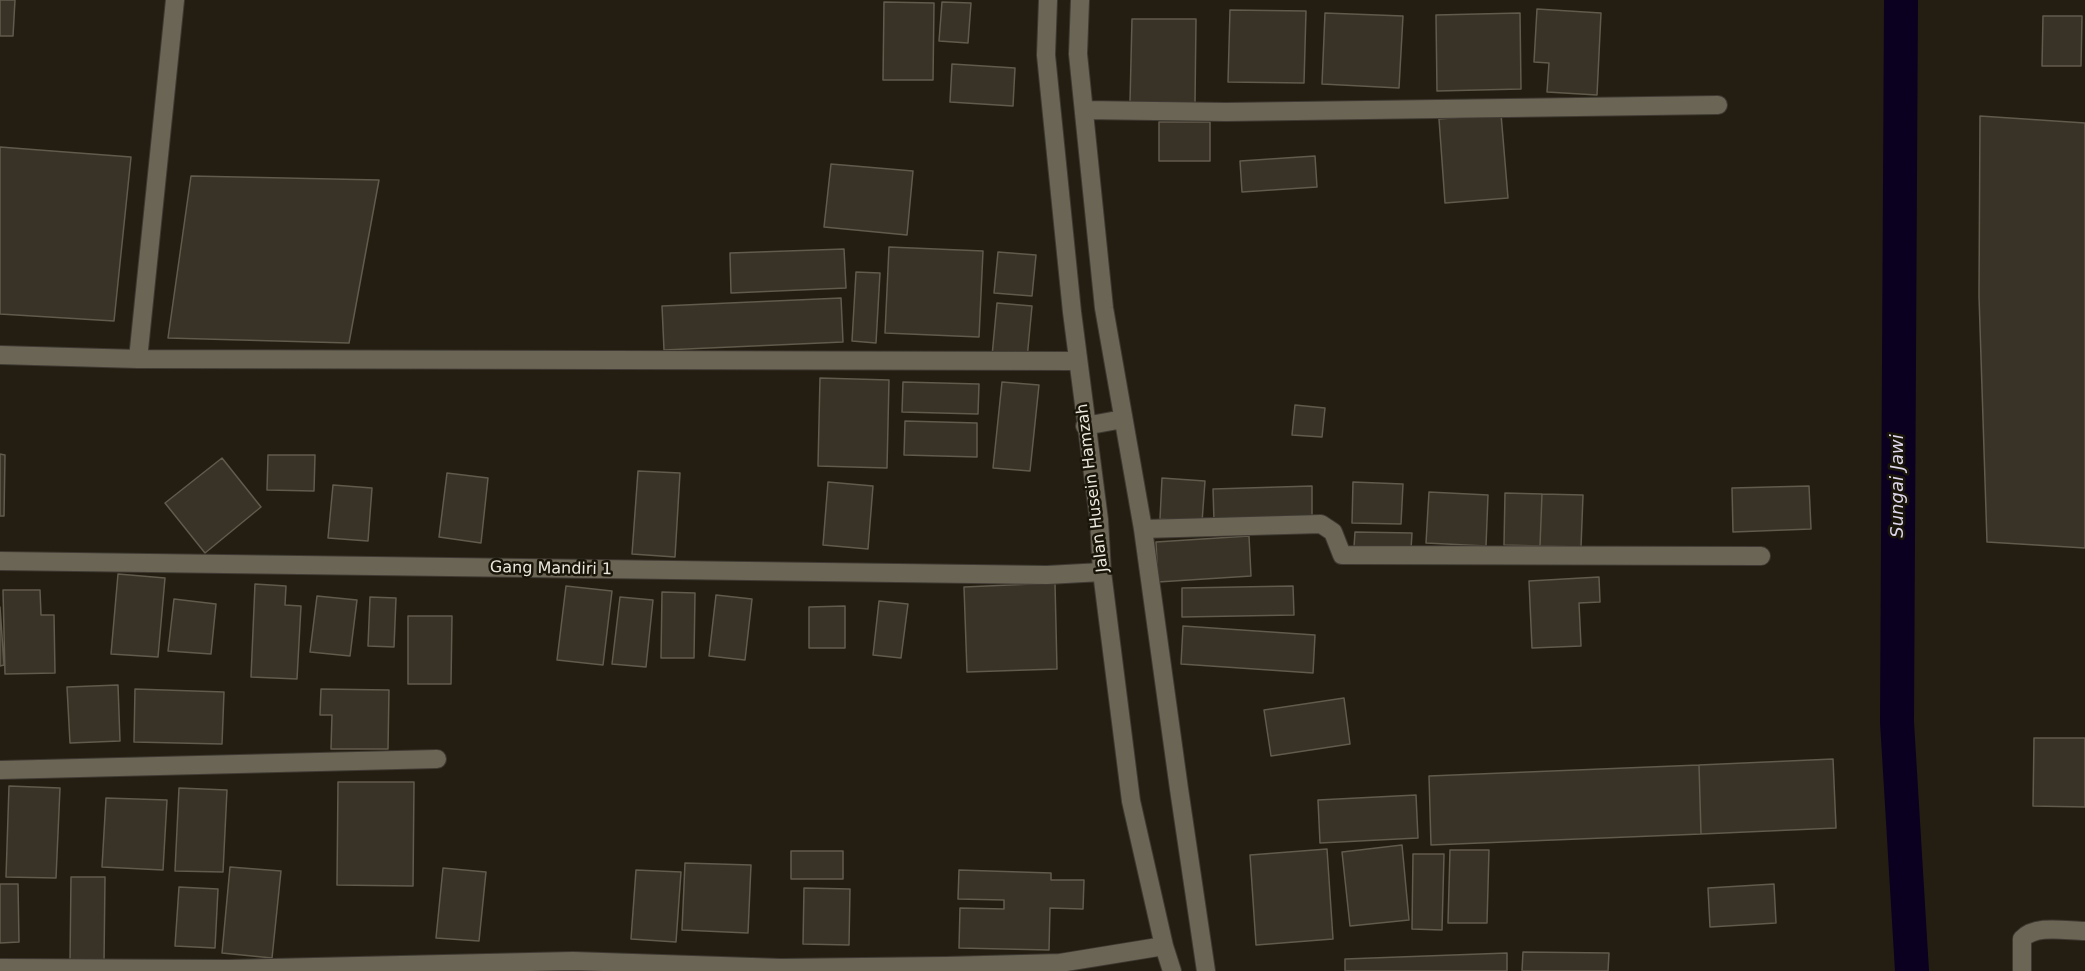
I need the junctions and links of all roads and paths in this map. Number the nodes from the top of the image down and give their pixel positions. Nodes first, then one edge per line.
1 (175, 0) edge
2 (1048, 0) edge
3 (1080, 0) edge
4 (1718, 105) dead end
5 (1084, 110) junction
6 (0, 355) edge
7 (138, 359) junction
8 (1078, 361) junction
9 (1123, 419) junction
10 (1085, 426) junction
11 (1143, 529) junction
12 (1761, 556) dead end
13 (0, 561) edge
14 (1102, 572) junction
15 (437, 759) dead end
16 (1, 770) edge
17 (2085, 931) edge
18 (1164, 946) junction
19 (0, 968) edge
20 (1172, 971) edge
21 (1206, 971) edge
22 (2022, 971) edge

1 - 7 street
2 - 8 street, Jalan Husein Hamzah
3 - 5 street
4 - 5 street
5 - 9 street
6 - 7 street
7 - 8 street
8 - 10 street, Jalan Husein Hamzah
9 - 10 street
9 - 11 street
10 - 14 street, Jalan Husein Hamzah
11 - 12 street
11 - 21 street
13 - 14 street, Gang Mandiri 1
14 - 18 street, Jalan Husein Hamzah
15 - 16 street
17 - 22 street
18 - 19 street
18 - 20 street, Jalan Husein Hamzah

